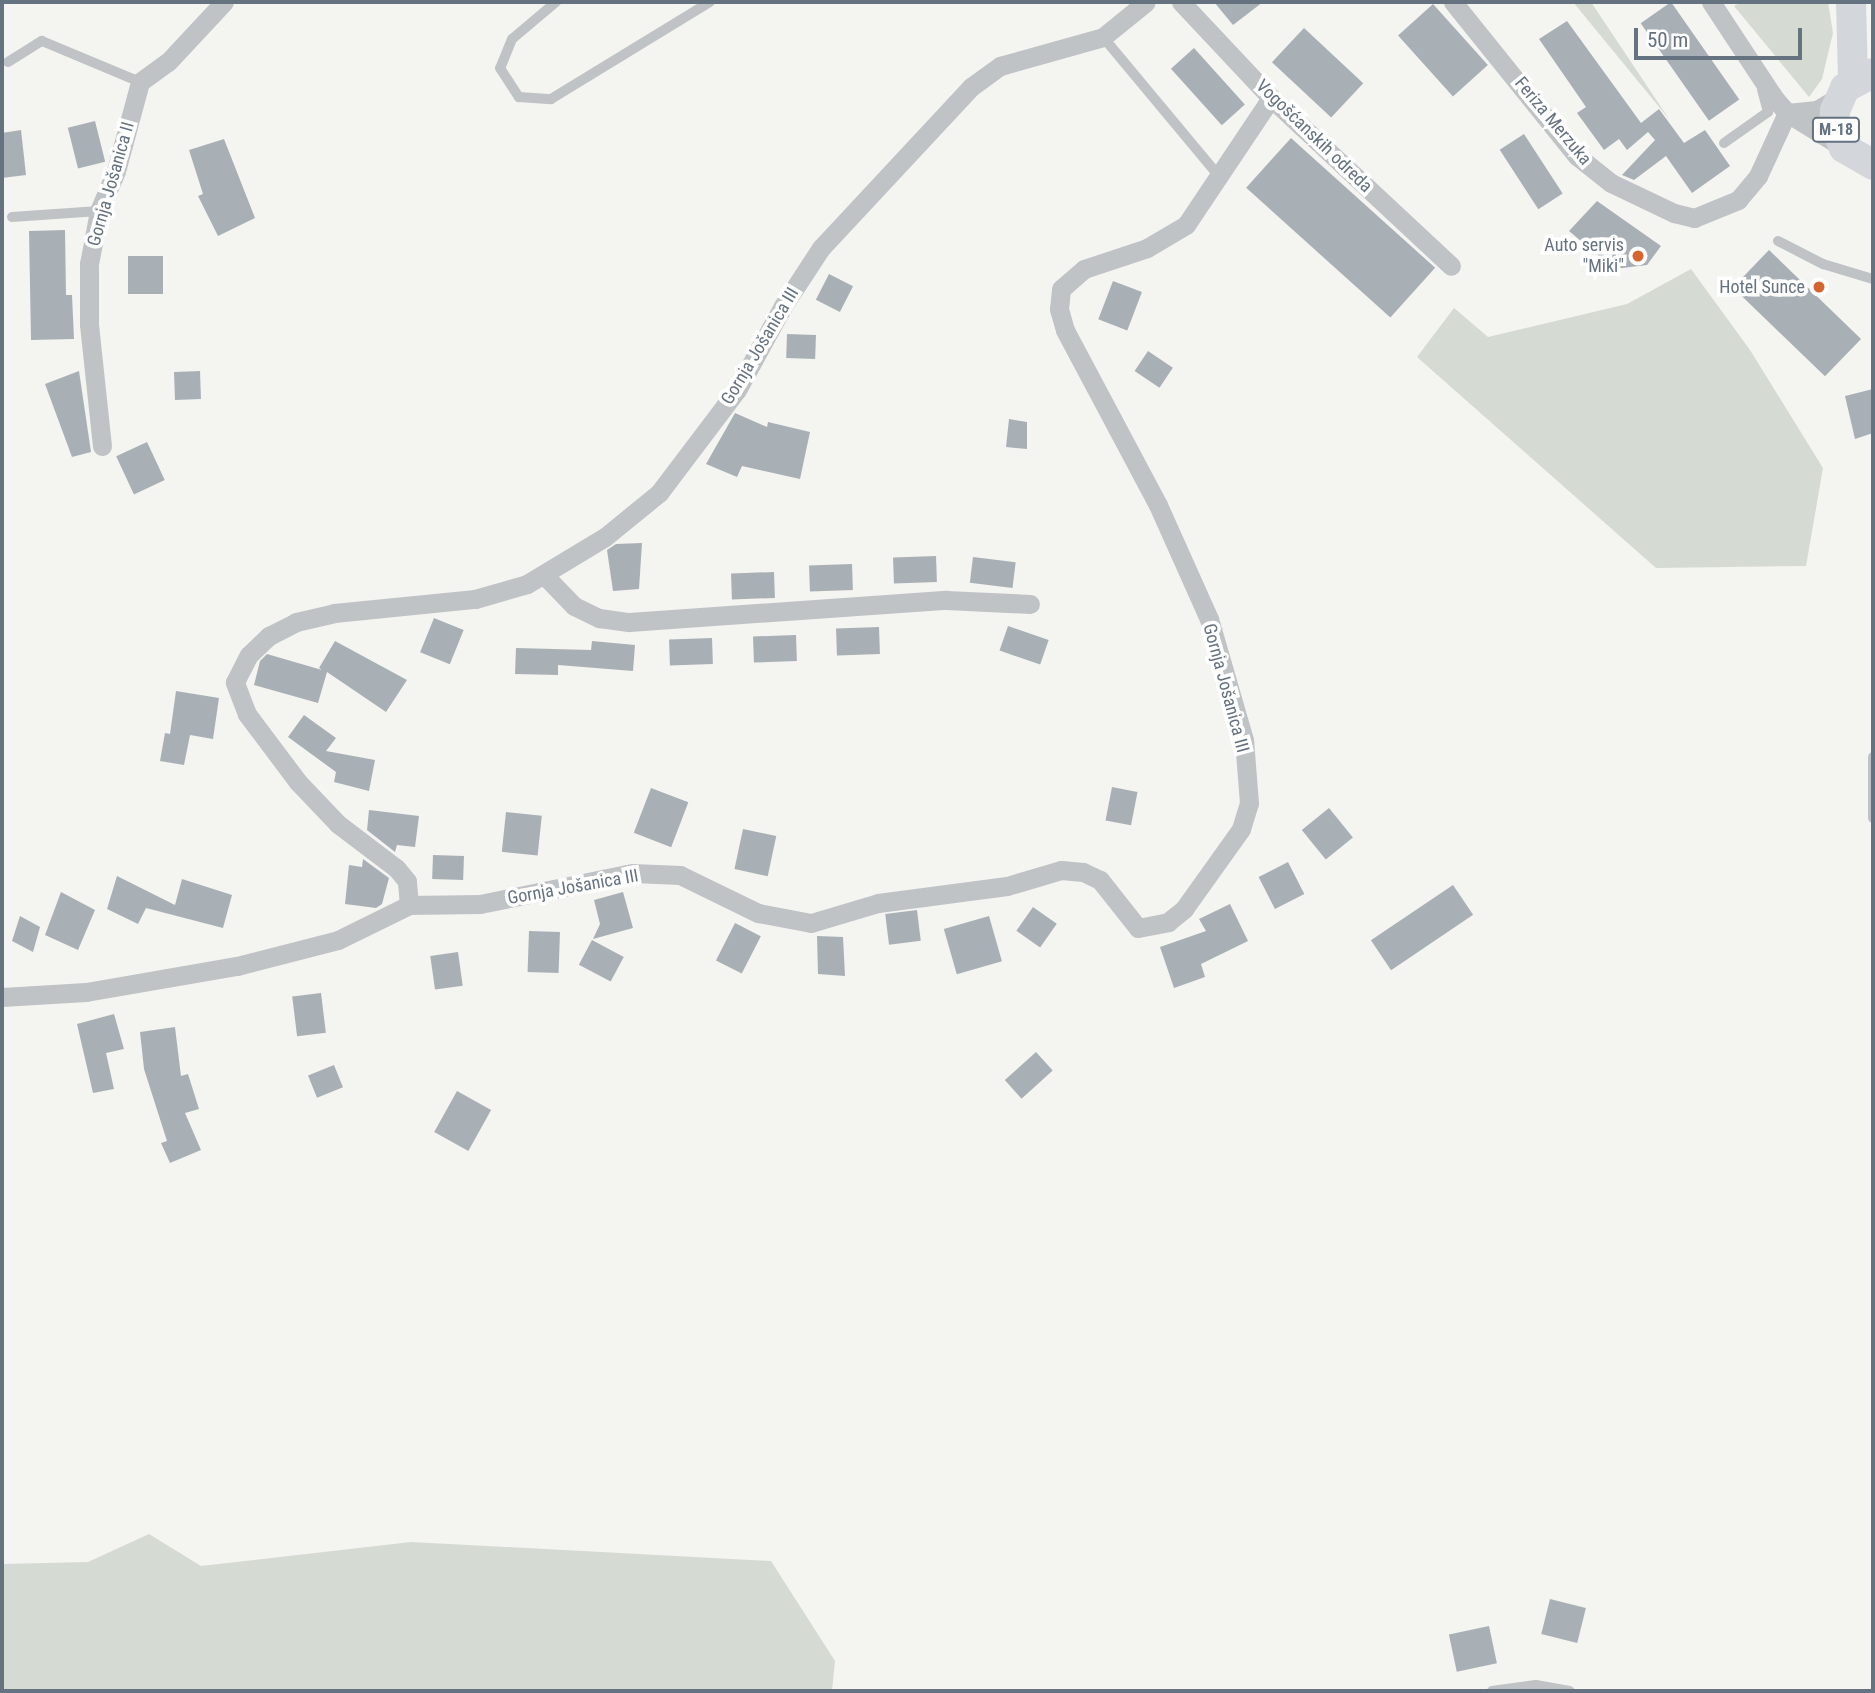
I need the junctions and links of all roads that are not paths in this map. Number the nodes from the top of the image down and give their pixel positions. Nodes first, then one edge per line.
1 (224, 2) edge
2 (556, 2) edge
3 (710, 2) edge
4 (1146, 2) edge
5 (1181, 2) edge
6 (1453, 2) edge
7 (1710, 2) edge
8 (1851, 2) edge
9 (1857, 2) edge
10 (1873, 29) edge
11 (1103, 37) junction
12 (8, 62) dead end
13 (1759, 76) junction
14 (140, 82) junction
15 (1855, 84) edge
16 (1271, 98) junction
17 (1787, 113) junction
18 (1724, 144) dead end
19 (1857, 157) edge
20 (1217, 174) junction
21 (1873, 191) edge
22 (99, 211) junction
23 (12, 217) dead end
24 (1778, 241) dead end
25 (1451, 266) dead end
26 (1873, 279) edge
27 (102, 446) dead end
28 (544, 575) junction
29 (1030, 604) dead end
30 (1873, 757) edge
31 (1873, 818) edge
32 (410, 905) junction
33 (2, 997) edge
34 (1492, 1691) edge
35 (1569, 1691) edge

1 - 14 street
2 - 3 lane
4 - 11 street, Gornja Jošanica III
5 - 16 street, Vogošćanskih odreda
6 - 17 street, Feriza Merzuka
7 - 13 street
8 - 15 main road, M-18
9 - 10 main road
11 - 20 lane
11 - 28 street, Gornja Jošanica III
12 - 14 lane
13 - 17 street
13 - 18 lane
14 - 22 street, Gornja Jošanica II
15 - 17 street
15 - 19 main road, M-18
16 - 20 street, Gornja Jošanica III
16 - 25 street, Vogošćanskih odreda
17 - 19 street
19 - 21 main road, M-18
20 - 32 street, Gornja Jošanica III
22 - 23 lane
22 - 27 street, Gornja Jošanica II
24 - 26 lane
28 - 29 street
28 - 32 street, Gornja Jošanica III
30 - 31 lane
32 - 33 street, Gornja Jošanica III
34 - 35 lane

